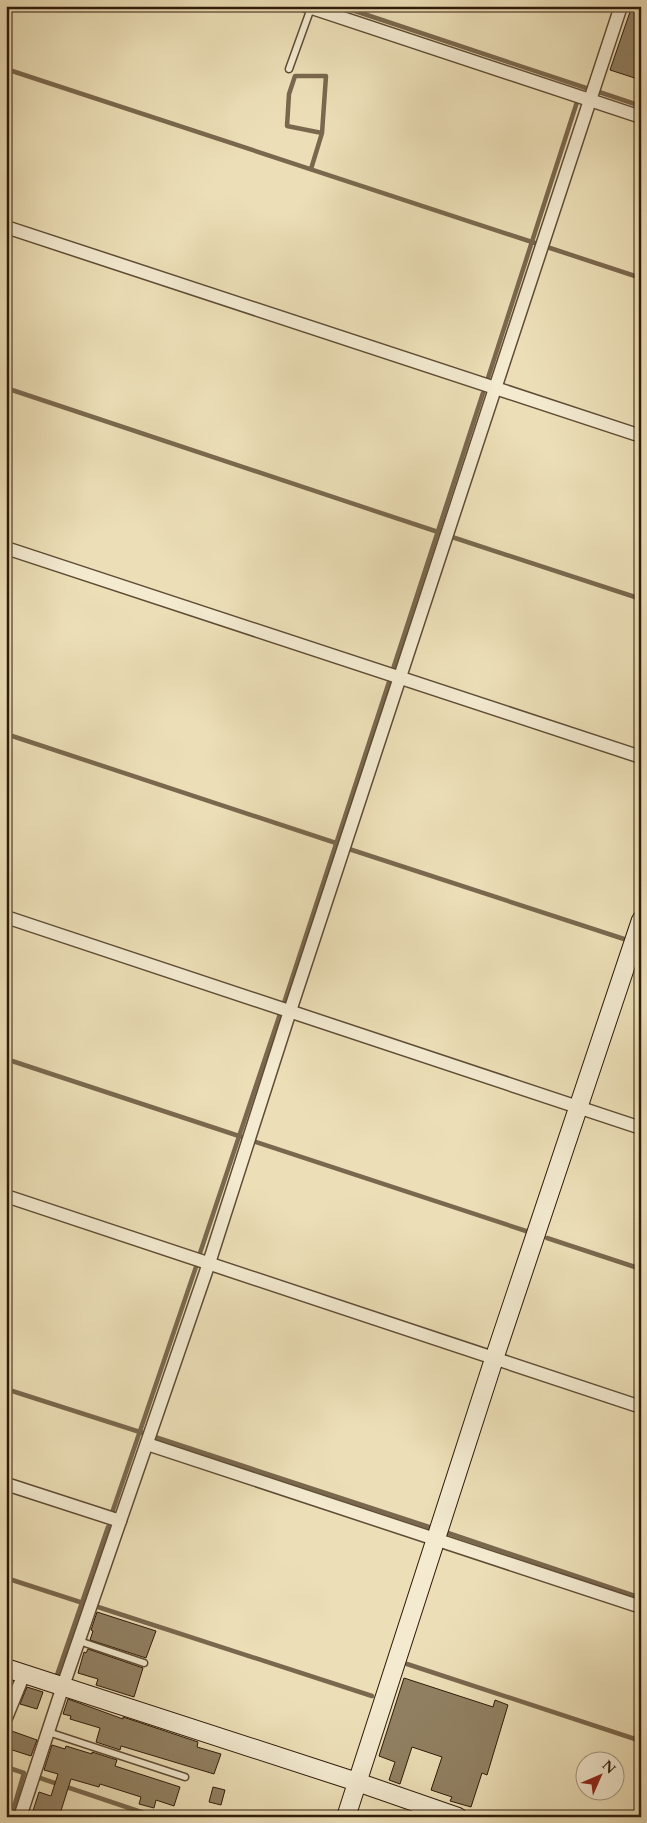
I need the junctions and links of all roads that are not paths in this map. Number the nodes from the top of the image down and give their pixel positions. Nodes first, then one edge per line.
1 (621, 6) edge
2 (309, 7) edge
3 (289, 69) dead end
4 (590, 100) junction
5 (641, 117) edge
6 (6, 227) edge
7 (494, 388) junction
8 (641, 436) edge
9 (6, 548) edge
10 (400, 678) junction
11 (641, 757) edge
12 (6, 917) edge
13 (641, 920) edge
14 (290, 1011) junction
15 (578, 1107) junction
16 (641, 1128) edge
17 (6, 1196) edge
18 (209, 1264) junction
19 (494, 1359) junction
20 (641, 1407) edge
21 (147, 1444) junction
22 (6, 1484) edge
23 (120, 1522) junction
24 (436, 1540) junction
25 (641, 1607) edge
26 (79, 1641) junction
27 (144, 1663) dead end
28 (6, 1668) edge
29 (24, 1674) junction
30 (63, 1686) junction
31 (6, 1718) edge
32 (48, 1732) junction
33 (185, 1777) dead end
34 (357, 1782) junction
35 (20, 1817) edge
36 (346, 1817) edge
37 (458, 1817) edge

1 - 4 street
2 - 3 lane
2 - 4 street
4 - 5 street
4 - 7 street
6 - 7 street
7 - 8 street
7 - 10 street
9 - 10 street
10 - 11 street
10 - 14 street
12 - 14 street
13 - 15 street
14 - 15 street
14 - 18 street
15 - 16 street
15 - 19 street
17 - 18 street
18 - 19 street
18 - 21 street
19 - 20 street
19 - 24 street
21 - 23 street
21 - 24 street
22 - 23 street
23 - 26 street
24 - 25 street
24 - 34 street
26 - 27 lane
26 - 30 street
28 - 29 street
29 - 30 street
29 - 31 street
30 - 32 street
30 - 34 street
32 - 33 lane
32 - 35 street
34 - 36 street
34 - 37 street

